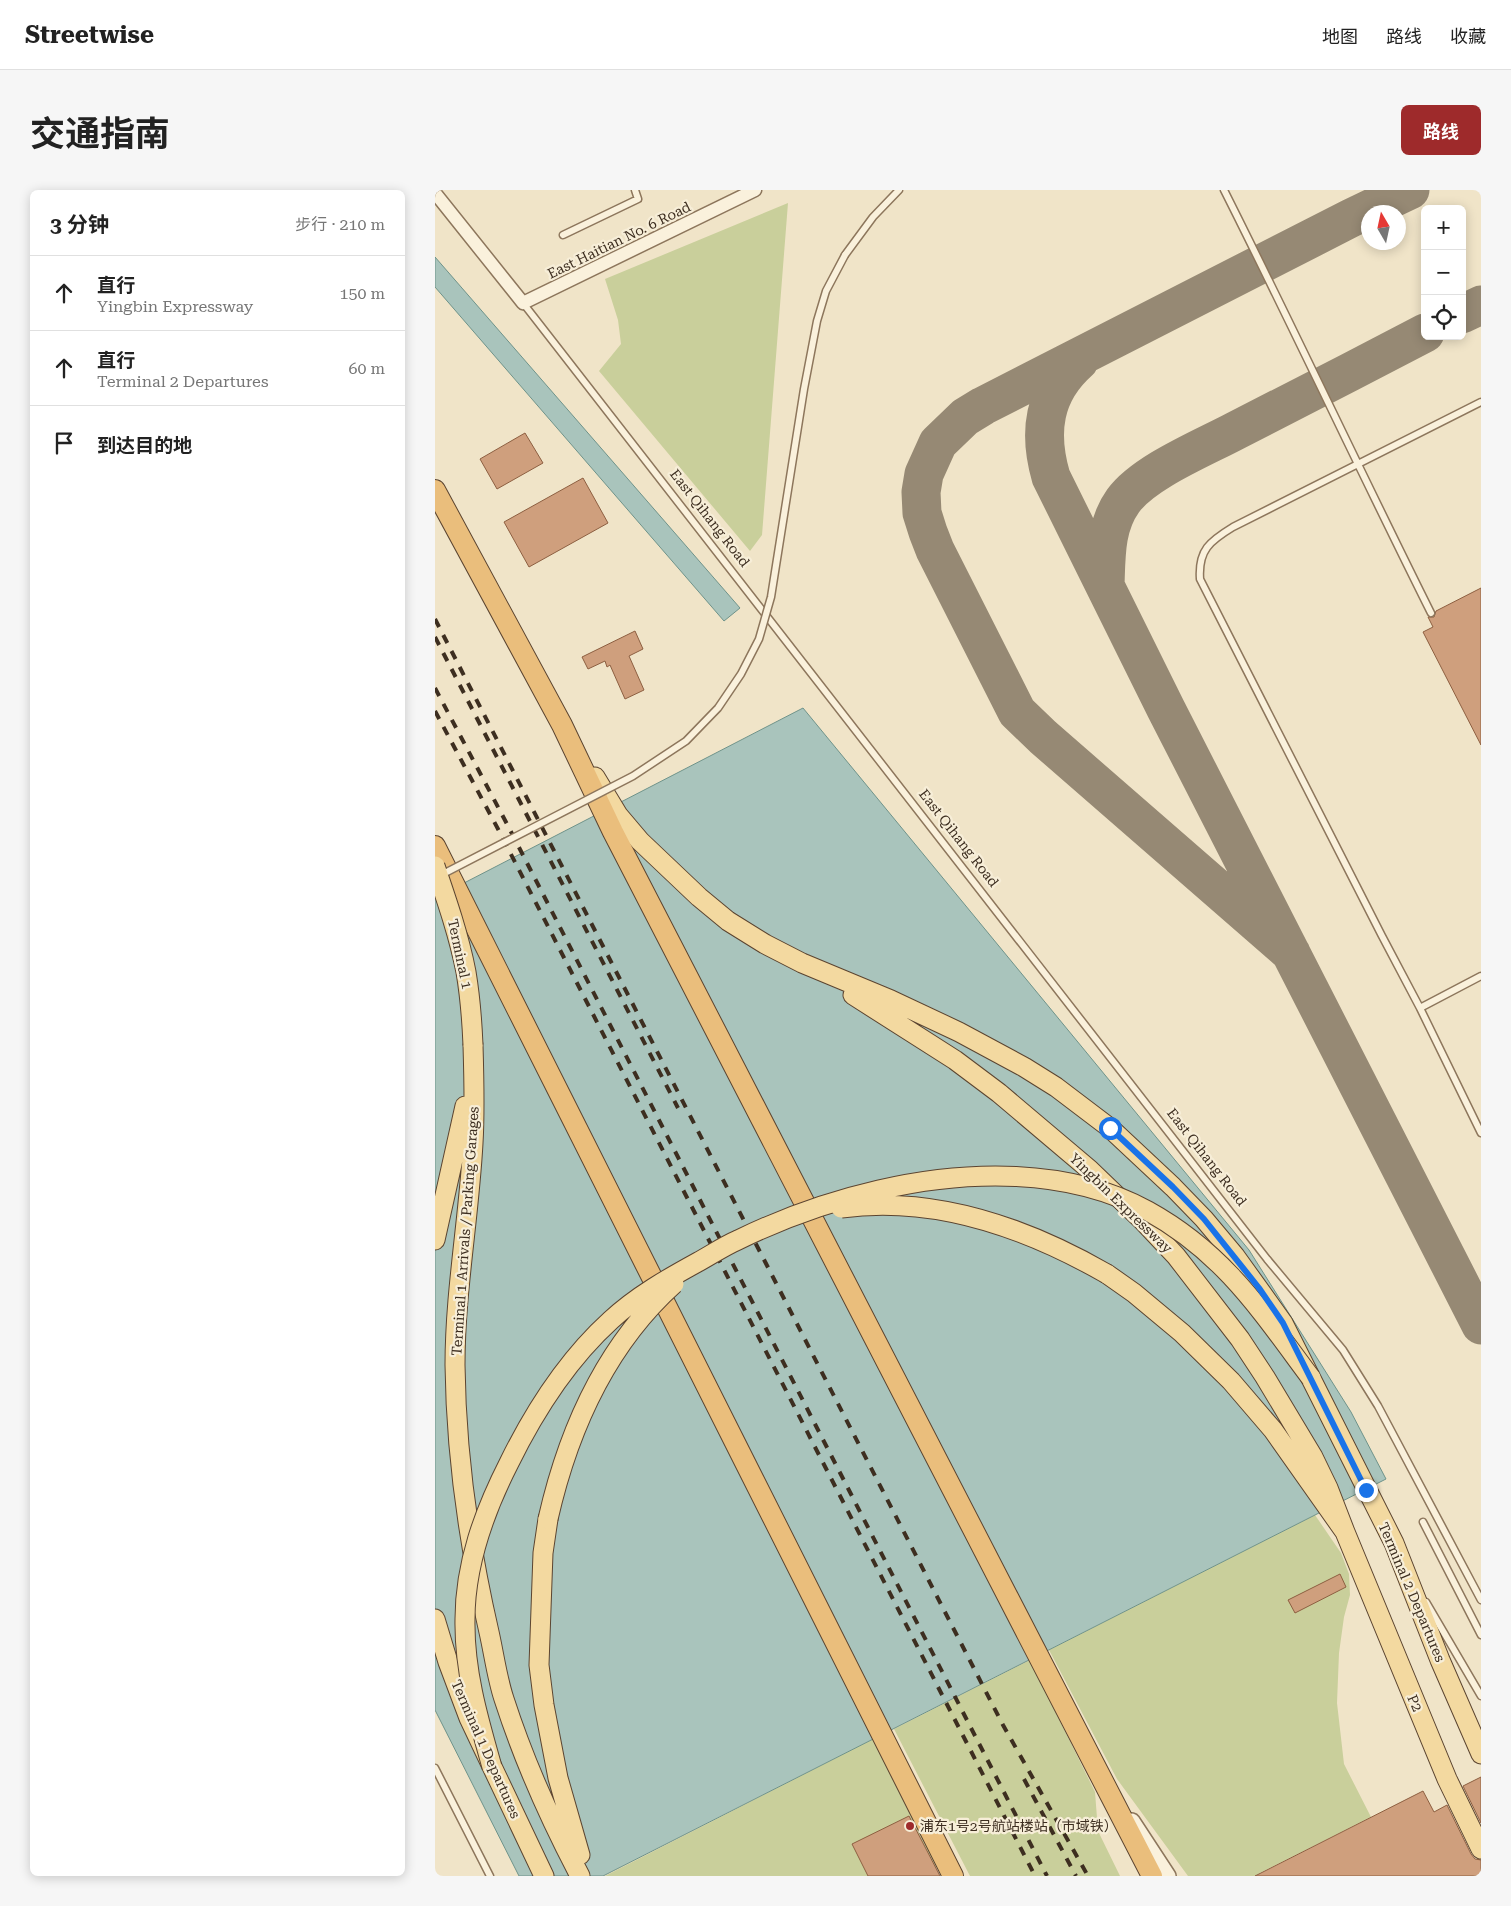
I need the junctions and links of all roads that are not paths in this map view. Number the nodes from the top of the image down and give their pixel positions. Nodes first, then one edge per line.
1 (635, 190) edge
2 (755, 190) edge
3 (899, 190) edge
4 (1224, 190) edge
5 (435, 193) edge
6 (563, 235) dead end
7 (523, 303) junction
8 (1481, 402) edge
9 (1357, 465) junction
10 (435, 490) edge
11 (1431, 613) dead end
12 (563, 725) junction
13 (435, 846) edge
14 (435, 866) edge
15 (435, 877) edge
16 (802, 964) junction
17 (1481, 976) edge
18 (1420, 1008) junction
19 (473, 1045) junction
20 (1481, 1133) edge
21 (777, 1223) junction
22 (435, 1240) edge
23 (699, 1261) junction
24 (1311, 1378) junction
25 (1423, 1522) dead end
26 (1345, 1532) junction
27 (1394, 1544) junction
28 (1481, 1600) edge
29 (435, 1619) edge
30 (1481, 1635) edge
31 (1481, 1696) edge
32 (1481, 1754) edge
33 (492, 1767) junction
34 (435, 1768) edge
35 (1099, 1774) junction
36 (1481, 1849) edge
37 (490, 1876) edge
38 (545, 1876) edge
39 (580, 1876) edge
40 (587, 1876) edge
41 (953, 1876) edge
42 (1152, 1876) edge
43 (1168, 1876) edge

1 - 6 lane
2 - 7 street, East Haitian No. 6 Road
3 - 15 lane, bridge
4 - 9 lane
5 - 7 street, East Qihang Road
7 - 28 lane, East Qihang Road
8 - 9 lane
9 - 11 lane
9 - 18 lane
10 - 12 highway
12 - 16 main road, Yingbin Expressway
12 - 35 highway, bridge
13 - 41 highway, bridge
14 - 19 main road, Terminal 1, bridge
16 - 24 main road, Yingbin Expressway, bridge
16 - 26 main road, Yingbin Expressway, bridge
17 - 18 lane
18 - 20 lane
19 - 22 main road
19 - 39 main road, Terminal 1 Arrivals / Parking Garages, bridge
21 - 23 main road, bridge
21 - 24 main road, bridge
21 - 26 main road, bridge
23 - 33 main road, bridge
23 - 40 main road, bridge
24 - 27 main road, Terminal 2 Departures
25 - 30 lane
26 - 36 main road, P2
27 - 31 lane
27 - 32 main road, Terminal 2 Departures
29 - 33 main road, Terminal 1 Departures, bridge
33 - 38 main road, Terminal 1 Departures
34 - 37 lane
35 - 42 highway
35 - 43 street

